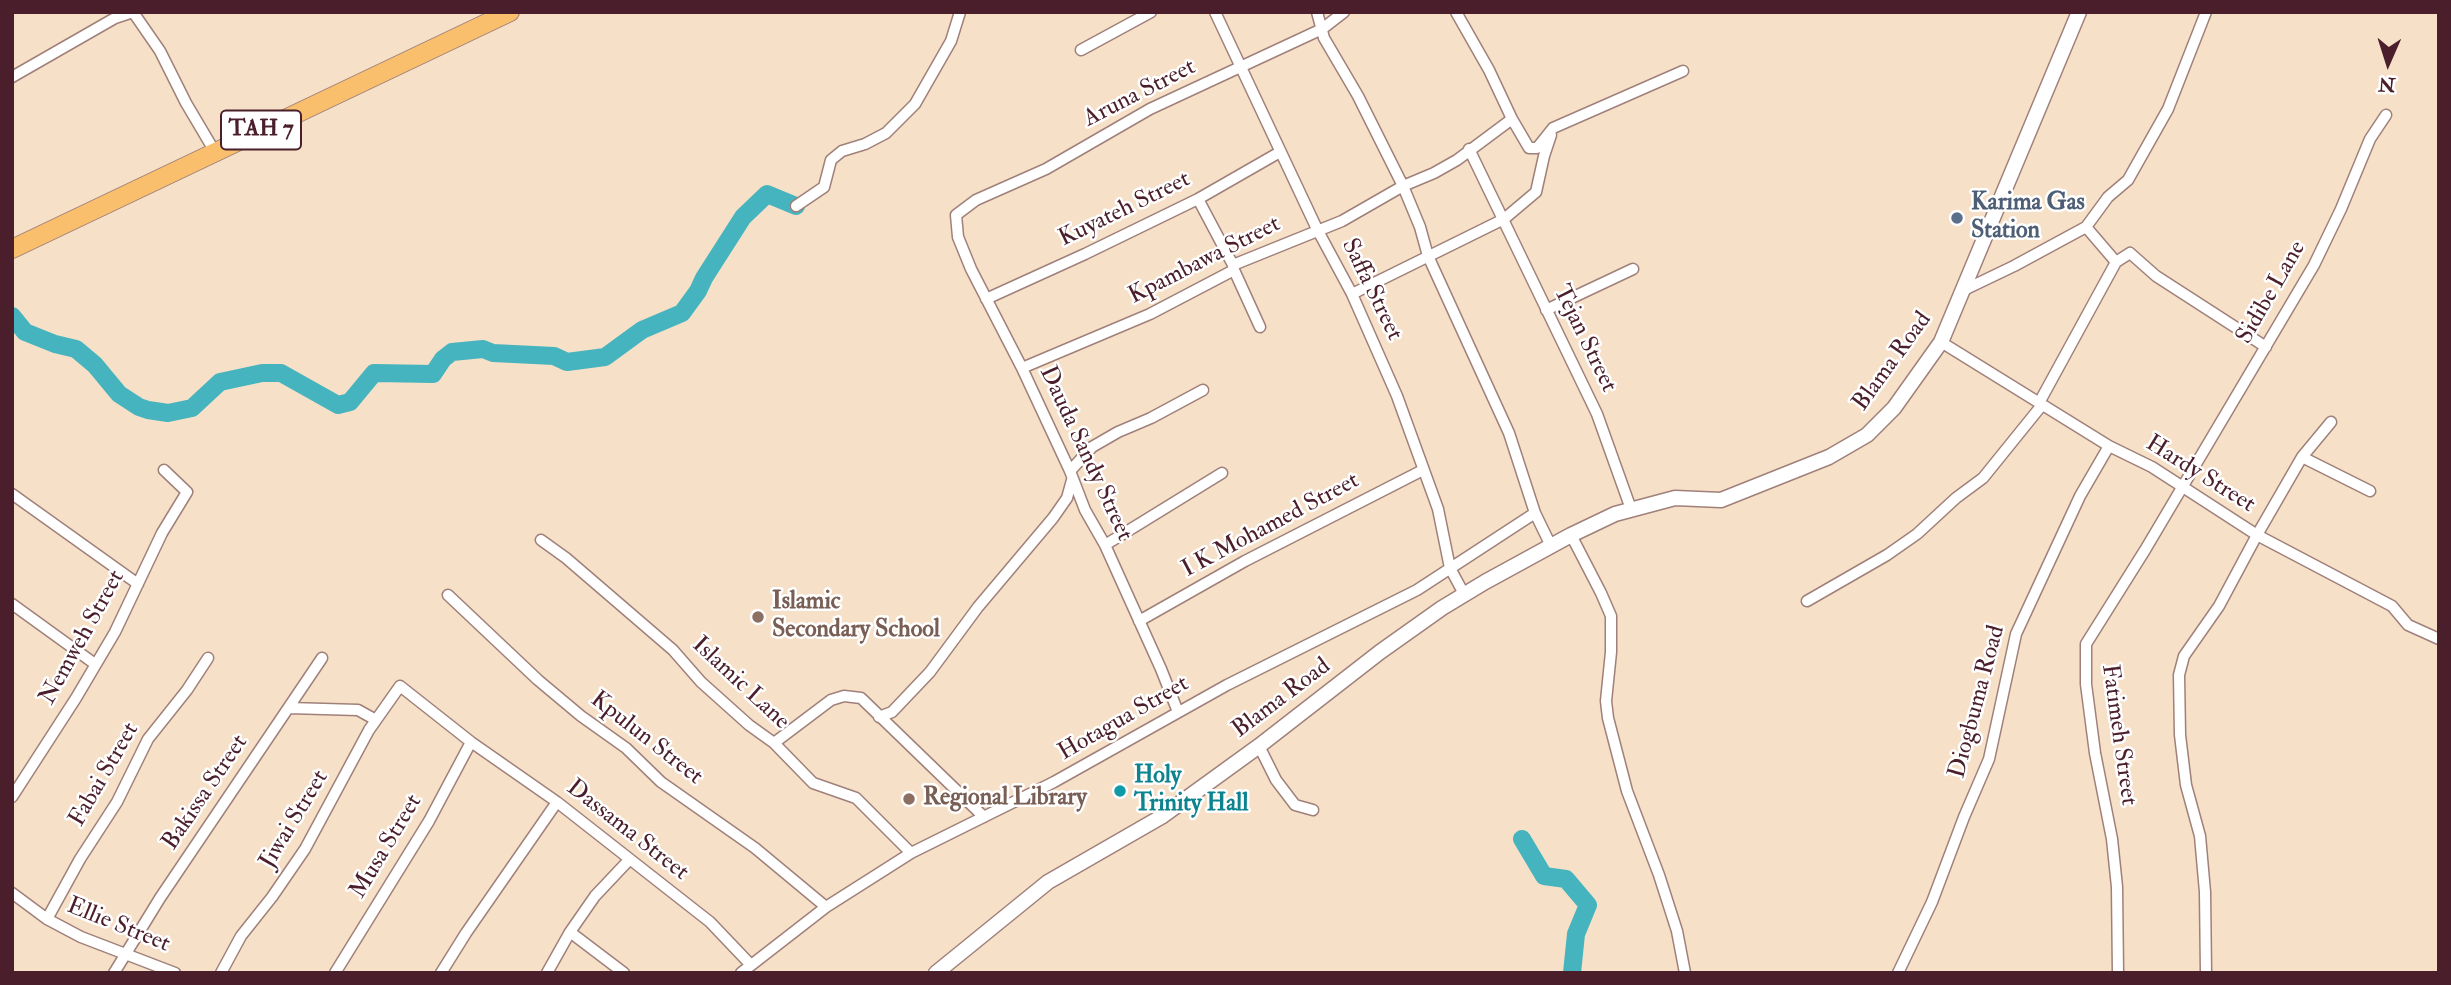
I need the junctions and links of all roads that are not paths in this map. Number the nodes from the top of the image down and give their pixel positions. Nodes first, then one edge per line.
1 (133, 12) edge
2 (510, 12) edge
3 (960, 12) edge
4 (1151, 12) edge
5 (1215, 12) edge
6 (1317, 12) edge
7 (1344, 12) edge
8 (1455, 12) edge
9 (2079, 12) edge
10 (2206, 12) edge
11 (1322, 29) junction
12 (1081, 50) dead end
13 (1241, 67) junction
14 (1683, 71) dead end
15 (12, 77) edge
16 (2386, 115) dead end
17 (1512, 120) junction
18 (1553, 128) junction
19 (1469, 149) junction
20 (215, 152) junction
21 (1280, 152) junction
22 (1404, 186) junction
23 (1198, 199) junction
24 (796, 206) dead end
25 (956, 215) joint
26 (1504, 219) junction
27 (2086, 227) junction
28 (1317, 229) junction
29 (12, 249) edge
30 (1428, 256) junction
31 (2116, 262) junction
32 (1234, 267) junction
33 (1633, 270) dead end
34 (1964, 290) junction
35 (1352, 294) junction
36 (986, 299) junction
37 (1546, 310) junction
38 (1260, 327) dead end
39 (1941, 342) junction
40 (2266, 347) junction
41 (1022, 368) junction
42 (1203, 390) dead end
43 (2040, 404) junction
44 (2331, 422) dead end
45 (2109, 446) junction
46 (2302, 457) junction
47 (164, 470) dead end
48 (1423, 470) junction
49 (1222, 473) dead end
50 (1071, 475) junction
51 (2182, 488) junction
52 (2370, 491) dead end
53 (12, 494) edge
54 (1631, 509) junction
55 (1535, 513) junction
56 (1571, 535) junction
57 (2257, 535) junction
58 (541, 540) dead end
59 (1105, 545) junction
60 (1550, 546) junction
61 (1450, 568) junction
62 (138, 584) junction
63 (1464, 594) junction
64 (448, 595) dead end
65 (1807, 601) dead end
66 (12, 604) edge
67 (1139, 621) junction
68 (2439, 639) edge
69 (208, 658) dead end
70 (322, 658) dead end
71 (95, 664) junction
72 (400, 686) joint
73 (289, 708) junction
74 (1178, 712) junction
75 (879, 717) junction
76 (376, 720) junction
77 (471, 742) junction
78 (774, 743) junction
79 (1259, 746) junction
80 (12, 797) edge
81 (557, 802) junction
82 (1313, 810) dead end
83 (984, 817) junction
84 (911, 853) junction
85 (629, 860) junction
86 (12, 893) edge
87 (826, 908) junction
88 (47, 919) junction
89 (570, 932) junction
90 (126, 953) junction
91 (750, 964) junction
92 (114, 973) edge
93 (175, 973) edge
94 (222, 973) edge
95 (335, 973) edge
96 (441, 973) edge
97 (547, 973) edge
98 (624, 973) edge
99 (741, 973) edge
100 (936, 973) edge
101 (1685, 973) edge
102 (1898, 973) edge
103 (2118, 973) edge
104 (2206, 973) edge

1 - 15 street
1 - 20 street
2 - 20 highway, TAH 7
3 - 24 street
4 - 12 street
5 - 13 street, Saffa Street
6 - 11 street
7 - 11 street, Aruna Street
8 - 17 street
9 - 34 street, Blama Road
10 - 27 street
11 - 13 street, Aruna Street
11 - 22 street
13 - 21 street, Saffa Street
13 - 25 street, Aruna Street
14 - 18 street
16 - 40 street, Sidibe Lane
17 - 18 street
17 - 19 street, Kpambawa Street
18 - 26 street
19 - 22 street, Kpambawa Street
19 - 26 street, Tejan Street
20 - 29 highway, TAH 7
21 - 23 street, Kuyateh Street
21 - 28 street, Saffa Street
22 - 28 street, Kpambawa Street
22 - 30 street
23 - 32 street
23 - 36 street, Kuyateh Street
25 - 36 street, Dauda Sandy Street
26 - 30 street
26 - 37 street, Tejan Street
27 - 31 street
27 - 34 street
28 - 32 street, Kpambawa Street
28 - 35 street, Saffa Street
30 - 35 street
30 - 55 street
31 - 40 street
31 - 43 street
32 - 38 street
32 - 41 street, Kpambawa Street
33 - 37 street
34 - 39 street, Blama Road
35 - 48 street, Saffa Street
36 - 41 street, Dauda Sandy Street
37 - 54 street, Tejan Street
39 - 43 street, Hardy Street
39 - 54 street, Blama Road
40 - 51 street, Sidibe Lane
41 - 50 street, Dauda Sandy Street
42 - 50 street
43 - 45 street, Hardy Street
43 - 65 street
44 - 46 street
45 - 51 street, Hardy Street
45 - 102 street, Diogbuma Road
46 - 52 street
46 - 57 street
47 - 62 street, Nemweh Street
48 - 61 street, Saffa Street
48 - 67 street, I K Mohamed Street
49 - 59 street
50 - 59 street, Dauda Sandy Street
50 - 75 street
51 - 57 street, Hardy Street
51 - 103 street, Fatimeh Street
53 - 62 street
54 - 56 street, Blama Road
55 - 60 street
55 - 61 street, Hotagua Street
56 - 60 street, Blama Road
56 - 101 street
57 - 68 street, Hardy Street
57 - 104 street
58 - 78 street, Islamic Lane
59 - 67 street, Dauda Sandy Street
60 - 63 street, Blama Road
61 - 63 street, Saffa Street
61 - 74 street, Hotagua Street
62 - 71 street, Nemweh Street
63 - 79 street, Blama Road
64 - 87 street, Kpulun Street
66 - 71 street
67 - 74 street, Dauda Sandy Street
69 - 88 street, Fabai Street
70 - 73 street, Bakissa Street
71 - 80 street, Nemweh Street
72 - 76 street, Jiwai Street
72 - 77 street, Dassama Street
73 - 76 street
73 - 90 street, Bakissa Street
74 - 83 street, Hotagua Street
75 - 78 street
75 - 83 street
76 - 94 street, Jiwai Street
77 - 81 street, Dassama Street
77 - 95 street, Musa Street
78 - 84 street, Islamic Lane
79 - 82 street
79 - 100 street, Blama Road
81 - 85 street, Dassama Street
81 - 96 street
83 - 84 street, Hotagua Street
84 - 87 street, Hotagua Street
85 - 89 street
85 - 91 street, Dassama Street
86 - 88 street, Ellie Street
87 - 91 street, Hotagua Street
88 - 90 street, Ellie Street
89 - 97 street
89 - 98 street
90 - 92 street, Bakissa Street
90 - 93 street, Ellie Street
91 - 99 street, Hotagua Street

